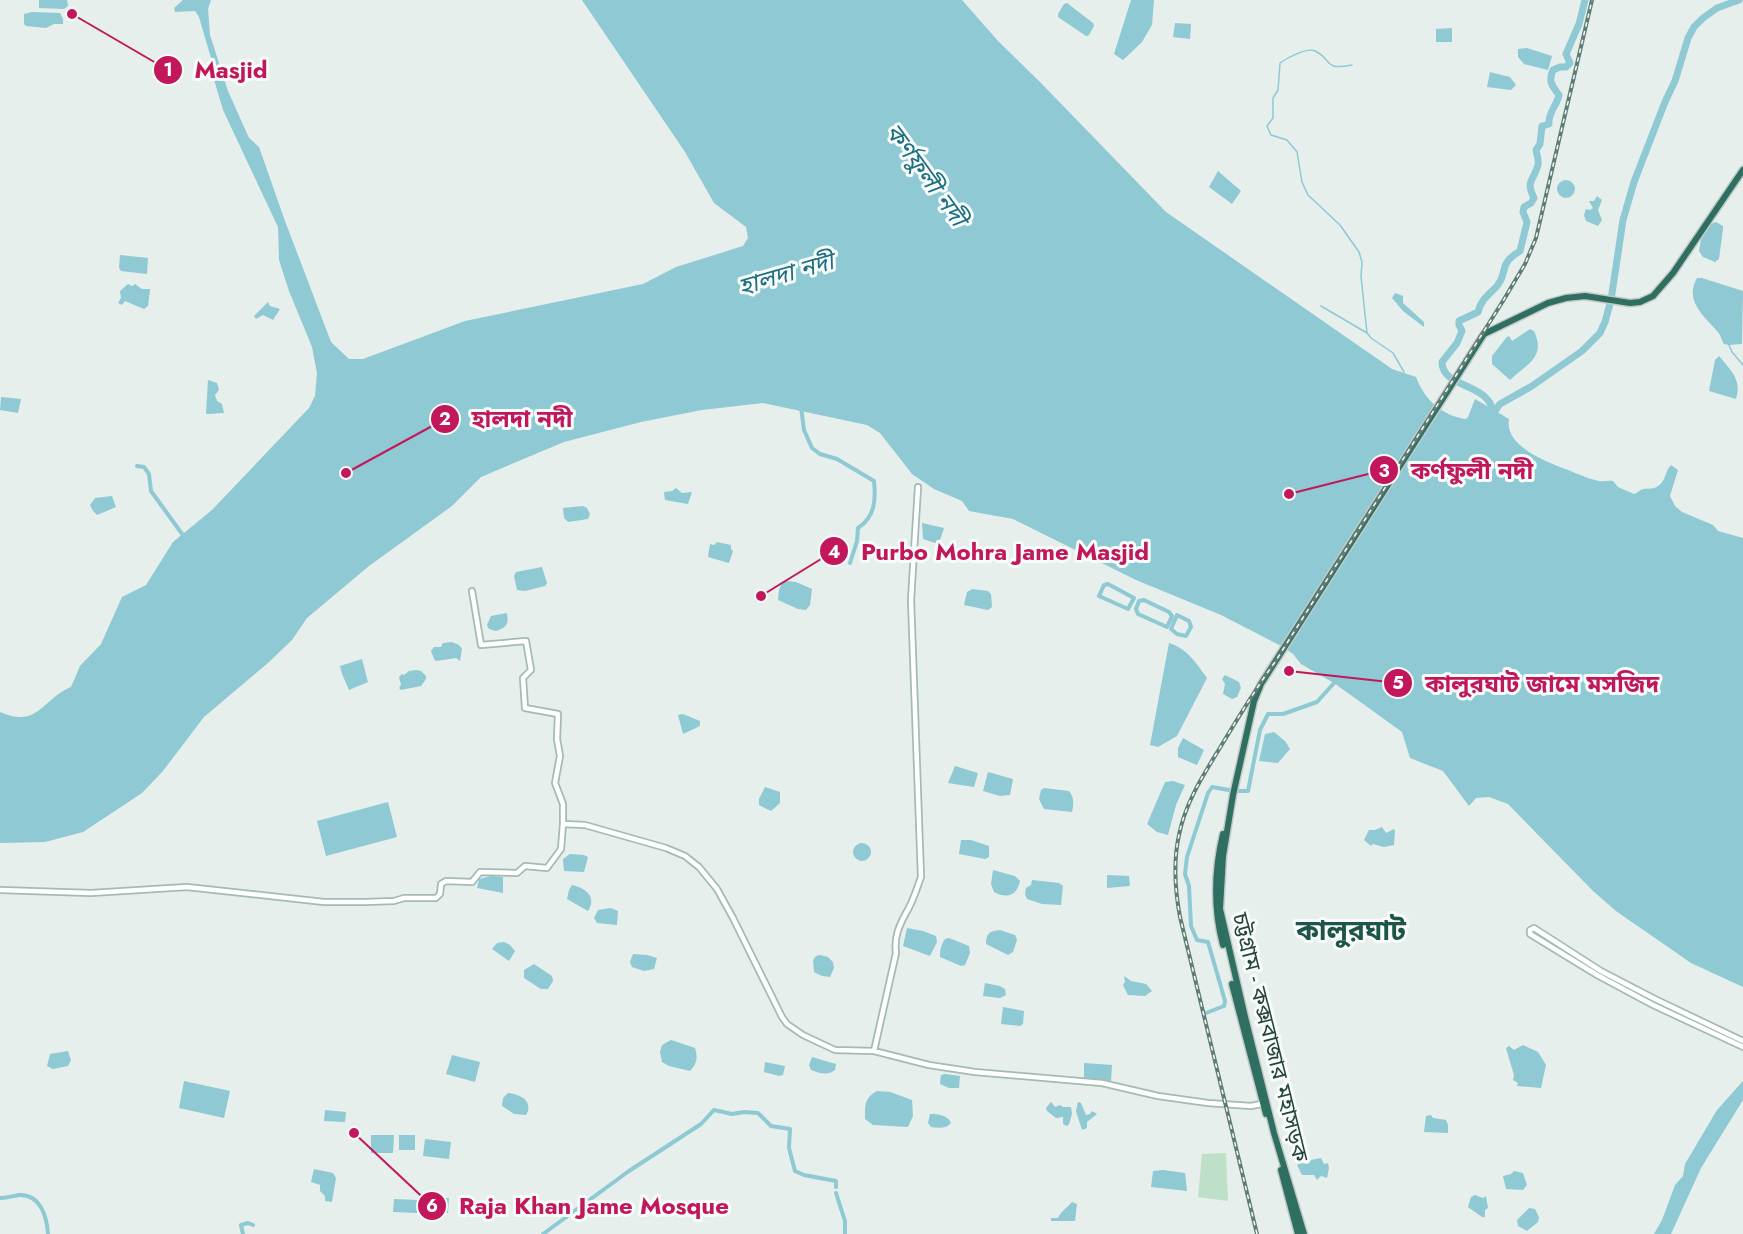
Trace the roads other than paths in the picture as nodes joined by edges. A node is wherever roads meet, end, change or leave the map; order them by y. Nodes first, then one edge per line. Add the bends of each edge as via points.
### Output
1 (1743, 170) edge
2 (918, 487) dead end
3 (472, 591) dead end
4 (563, 824) junction
5 (0, 890) edge
6 (1743, 1041) edge
7 (1743, 1047) edge
8 (874, 1051) junction
9 (1265, 1104) junction
10 (1298, 1234) edge
11 (1304, 1234) edge

1 - 9 highway, চট্টগ্রাম - কক্সবাজার মহাসড়ক via 1653,296 1634,303 1580,296 1553,301 1486,333 1261,684 1234,787 1223,856 1220,909
2 - 8 street via 911,600 921,877 895,938 896,954
3 - 4 street via 482,645 527,642 531,670 523,678 525,708 558,714 560,756 555,783 563,804
4 - 5 street via 561,849 547,868 525,866 517,873 480,872 472,882 446,881 436,898 324,902 187,887 91,893
4 - 8 street via 585,825 685,856 717,889 787,1024 835,1050
6 - 7 street via 1654,999 1534,928 1530,930 1530,934 1597,975
8 - 9 street via 964,1070 1102,1083 1208,1103
9 - 10 highway, চট্টগ্রাম - কক্সবাজার মহাসড়ক
9 - 11 highway, চট্টগ্রাম - কক্সবাজার মহাসড়ক

